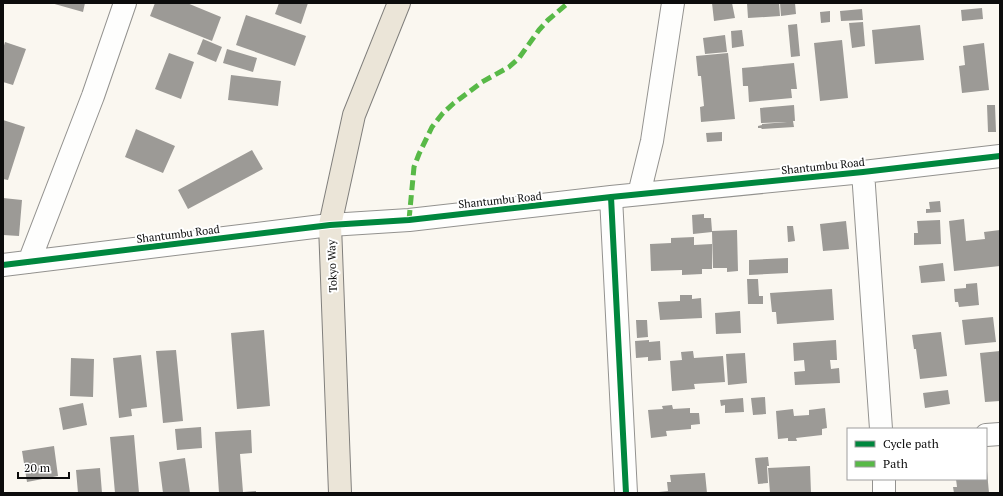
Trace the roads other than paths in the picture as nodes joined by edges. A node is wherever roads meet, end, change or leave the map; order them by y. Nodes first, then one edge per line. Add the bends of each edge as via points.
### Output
1 (125, 3) edge
2 (399, 3) edge
3 (673, 3) edge
4 (1000, 156) edge
5 (863, 172) junction
6 (639, 194) junction
7 (611, 197) junction
8 (330, 225) junction
9 (30, 262) junction
10 (3, 265) edge
11 (881, 428) edge
12 (1000, 434) edge
13 (987, 435) edge
14 (884, 480) edge
15 (340, 493) edge
16 (626, 493) edge
17 (884, 493) edge

1 - 9 street
2 - 8 main road, Tokyo Way via 354,115
3 - 6 street via 652,141
4 - 5 street, Shantumbu Road
5 - 6 street, Shantumbu Road
5 - 11 street
6 - 7 street, Shantumbu Road
7 - 8 street, Shantumbu Road via 409,220
7 - 16 street
8 - 9 street, Shantumbu Road
8 - 15 main road, Tokyo Way
9 - 10 street, Shantumbu Road
12 - 13 street
14 - 17 street

